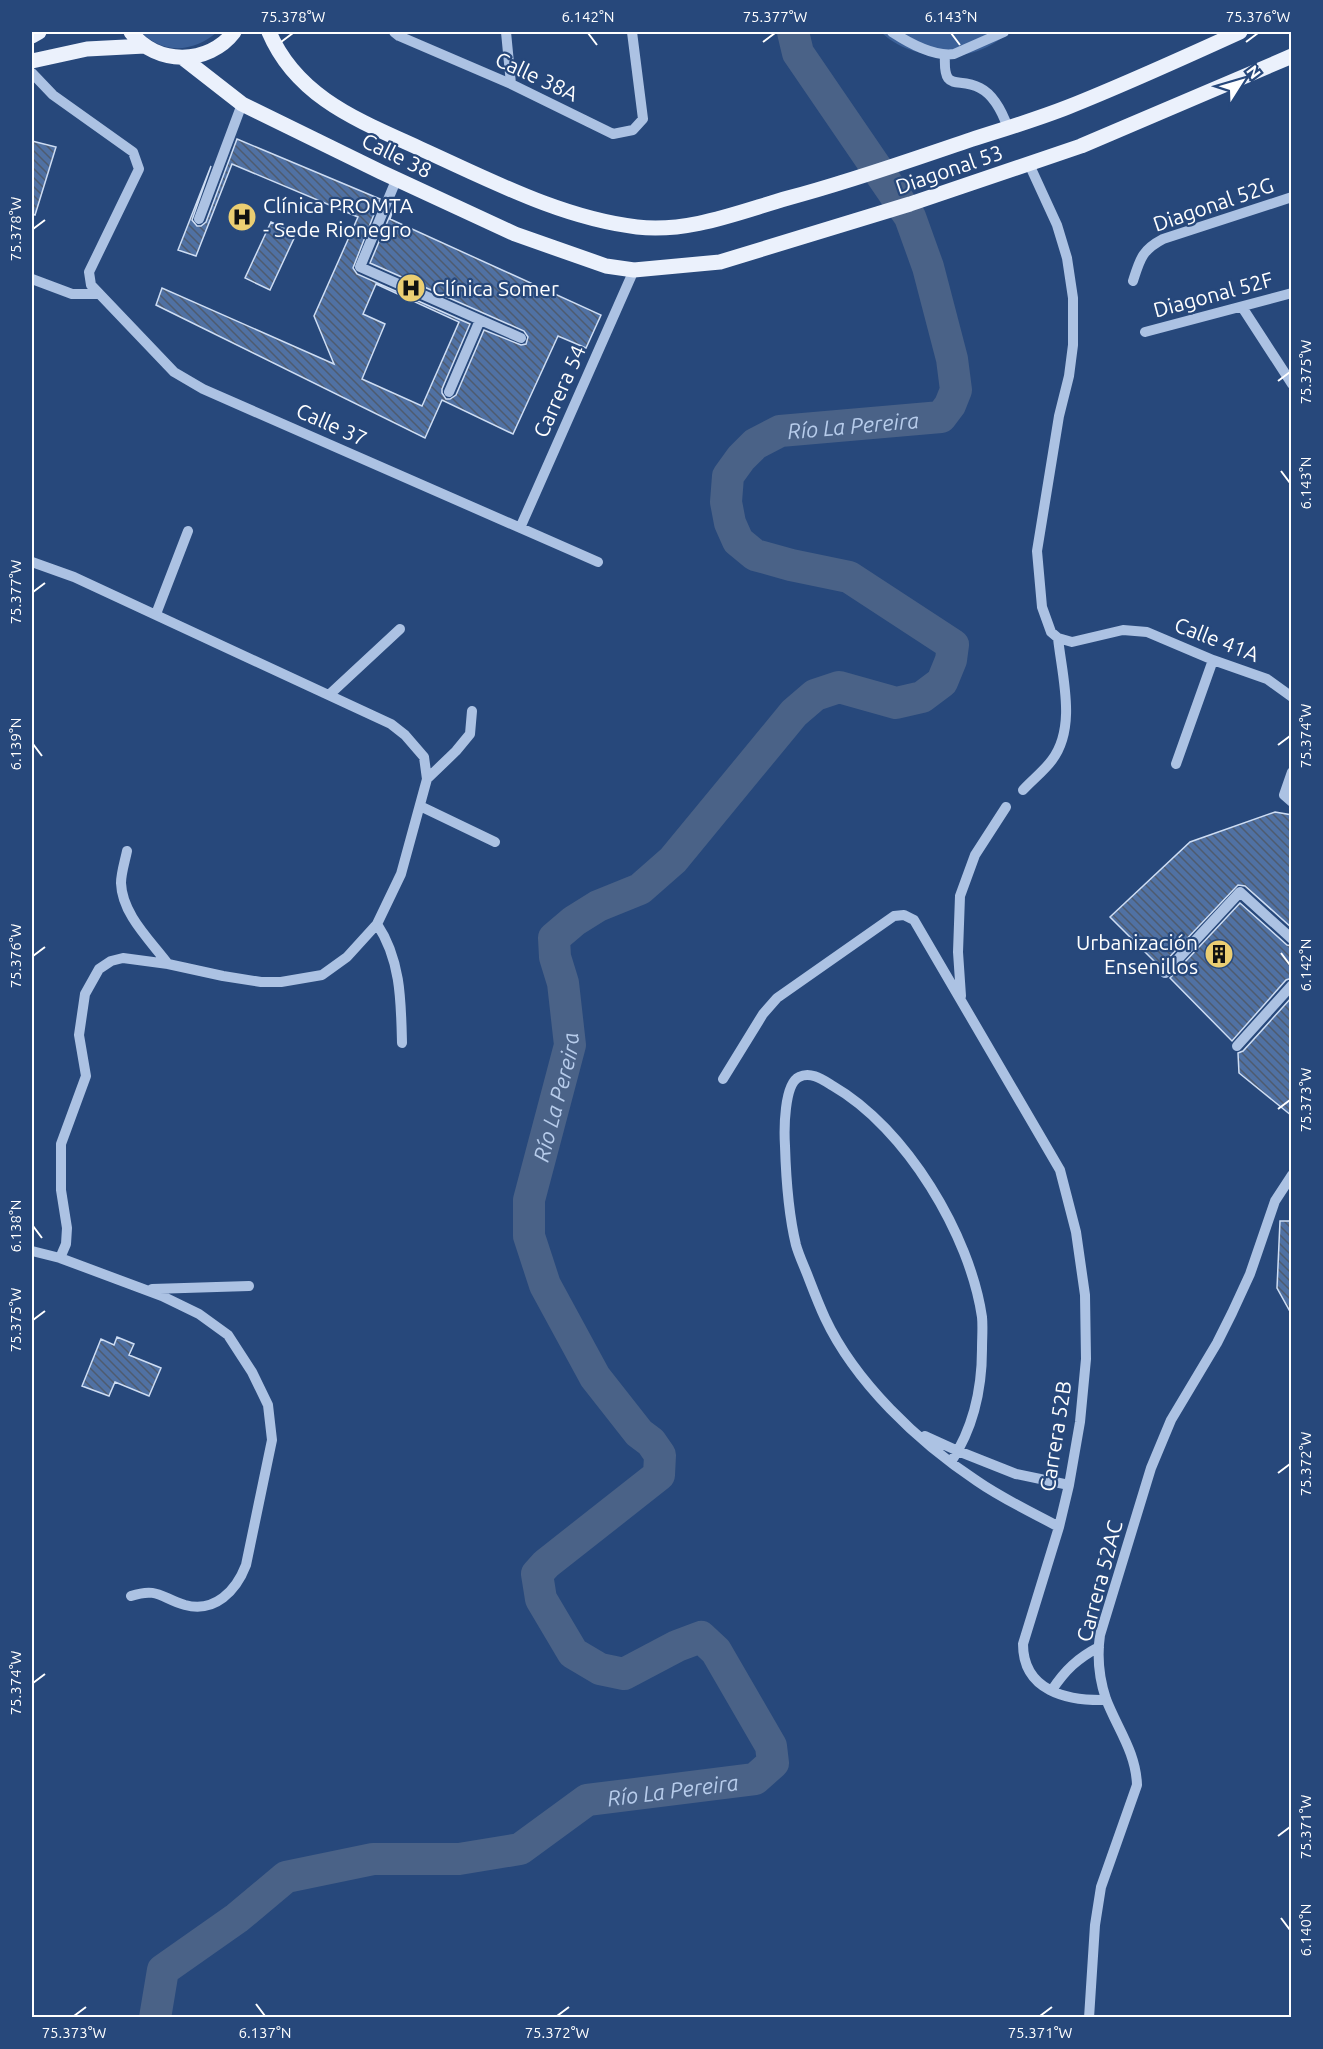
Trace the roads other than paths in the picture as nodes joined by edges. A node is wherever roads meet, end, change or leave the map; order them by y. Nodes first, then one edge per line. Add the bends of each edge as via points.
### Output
1 (39, 32) edge
2 (130, 32) edge
3 (234, 32) edge
4 (269, 32) edge
5 (394, 32) edge
6 (506, 32) edge
7 (632, 32) edge
8 (892, 32) edge
9 (1004, 32) edge
10 (1240, 32) edge
11 (32, 36) edge
12 (145, 46) junction
13 (945, 55) junction
14 (1292, 56) edge
15 (183, 58) junction
16 (32, 61) edge
17 (32, 73) edge
18 (511, 84) junction
19 (242, 104) junction
20 (1008, 128) junction
21 (1029, 164) junction
22 (397, 178) junction
23 (1292, 197) edge
24 (564, 210) joint
25 (199, 219) dead end
26 (606, 266) joint
27 (634, 270) junction
28 (32, 279) edge
29 (1133, 281) dead end
30 (1292, 293) edge
31 (98, 294) junction
32 (1242, 307) junction
33 (480, 320) junction
34 (1144, 332) dead end
35 (521, 338) dead end
36 (1292, 384) edge
37 (449, 392) dead end
38 (520, 528) junction
39 (188, 531) dead end
40 (32, 562) edge
41 (598, 562) dead end
42 (156, 614) junction
43 (400, 629) dead end
44 (1058, 638) junction
45 (1213, 660) junction
46 (330, 694) junction
47 (1292, 697) edge
48 (472, 711) dead end
49 (1176, 764) dead end
50 (1292, 772) edge
51 (427, 779) junction
52 (1023, 790) dead end
53 (1288, 799) edge
54 (420, 806) junction
55 (1006, 807) dead end
56 (495, 842) dead end
57 (127, 851) dead end
58 (377, 924) junction
59 (1292, 939) edge
60 (168, 964) junction
61 (1166, 973) dead end
62 (1292, 985) edge
63 (961, 1000) junction
64 (402, 1043) dead end
65 (1237, 1046) dead end
66 (723, 1079) dead end
67 (1292, 1175) edge
68 (32, 1251) edge
69 (60, 1258) junction
70 (249, 1286) dead end
71 (146, 1290) junction
72 (914, 1430) junction
73 (958, 1451) junction
74 (951, 1462) junction
75 (1069, 1485) junction
76 (1059, 1527) junction
77 (130, 1596) dead end
78 (1099, 1647) junction
79 (1052, 1690) junction
80 (1107, 1700) junction
81 (1089, 2018) edge

1 - 11 main road
2 - 12 main road
3 - 15 main road via 215,49
4 - 24 main road, Calle 38 via 289,67 333,105 366,124
5 - 18 street, Calle 38A
6 - 18 street
7 - 18 street, Calle 38A via 643,118 633,130 613,134
8 - 13 street
9 - 13 street
10 - 20 main road, Diagonal 53 via 1067,107
12 - 15 main road via 163,55
12 - 16 main road via 87,49
13 - 20 street via 946,78 981,88 999,109
14 - 21 main road, Diagonal 53 via 1081,146
15 - 19 main road, Calle 38
17 - 31 street, Calle 37 via 52,94 133,152 139,169 89,272 91,285
19 - 22 main road, Calle 38
19 - 25 street
20 - 24 main road, Diagonal 53 via 815,191 693,225 638,227
21 - 27 main road, Diagonal 53 via 720,262
21 - 44 street via 1068,258 1073,298 1069,376 1037,550 1042,608 1051,632
22 - 26 main road, Calle 38 via 514,234
22 - 33 street via 360,267
23 - 29 street, Diagonal 52G via 1163,239 1141,256
26 - 27 main road, Diagonal 53
27 - 38 street, Carrera 54
28 - 31 street via 72,294
30 - 32 street, Diagonal 52F
31 - 38 street, Calle 37 via 174,372 203,389
32 - 34 street, Diagonal 52F
32 - 36 street
33 - 35 street
33 - 37 street
38 - 41 street, Calle 37
39 - 42 street
40 - 42 street
42 - 46 street
43 - 46 street
44 - 45 street, Calle 41A via 1072,642 1123,630 1147,632
44 - 52 street via 1068,711 1062,740 1053,759
45 - 47 street, Calle 41A via 1267,679
45 - 49 street
46 - 51 street via 392,724 405,735 424,757
48 - 51 street via 470,734
50 - 53 street
51 - 54 street
54 - 56 street
54 - 58 street via 401,874
55 - 63 street via 975,855 960,896
57 - 60 street via 121,881 123,897 129,912
58 - 60 street via 347,957 322,975 261,982
58 - 64 street via 394,959 401,998
59 - 61 street via 1240,892
60 - 69 street via 123,958 111,961 99,969 85,994 79,1035 86,1076 61,1144 61,1190 67,1228
62 - 65 street
63 - 66 street, Carrera 52B via 914,920 894,916 777,998
63 - 75 street, Carrera 52B via 1060,1170 1076,1232 1085,1295 1086,1359
67 - 78 street, Carrera 52AC via 1275,1201 1232,1313 1171,1420 1151,1467
68 - 69 street
69 - 71 street
70 - 71 street
71 - 77 street via 199,1314 228,1335 268,1405 272,1440 246,1565 240,1581 228,1595 210,1605 186,1605 146,1591
72 - 73 street
72 - 73 street via 880,1399 850,1360 825,1318 796,1246 786,1190 784,1127 790,1087 796,1078 817,1077 854,1098 893,1136 921,1169 969,1263 982,1318 982,1378 974,1416
72 - 74 street
73 - 74 street
73 - 75 street via 1016,1473
74 - 76 street via 978,1482
75 - 76 street, Carrera 52B
76 - 79 street, Carrera 52B via 1023,1644 1027,1670 1038,1684
78 - 79 street via 1080,1657
78 - 80 street, Carrera 52AC via 1100,1674
79 - 80 street, Carrera 52B via 1070,1697
80 - 81 street, Carrera 52AC via 1131,1751 1137,1785 1101,1887

